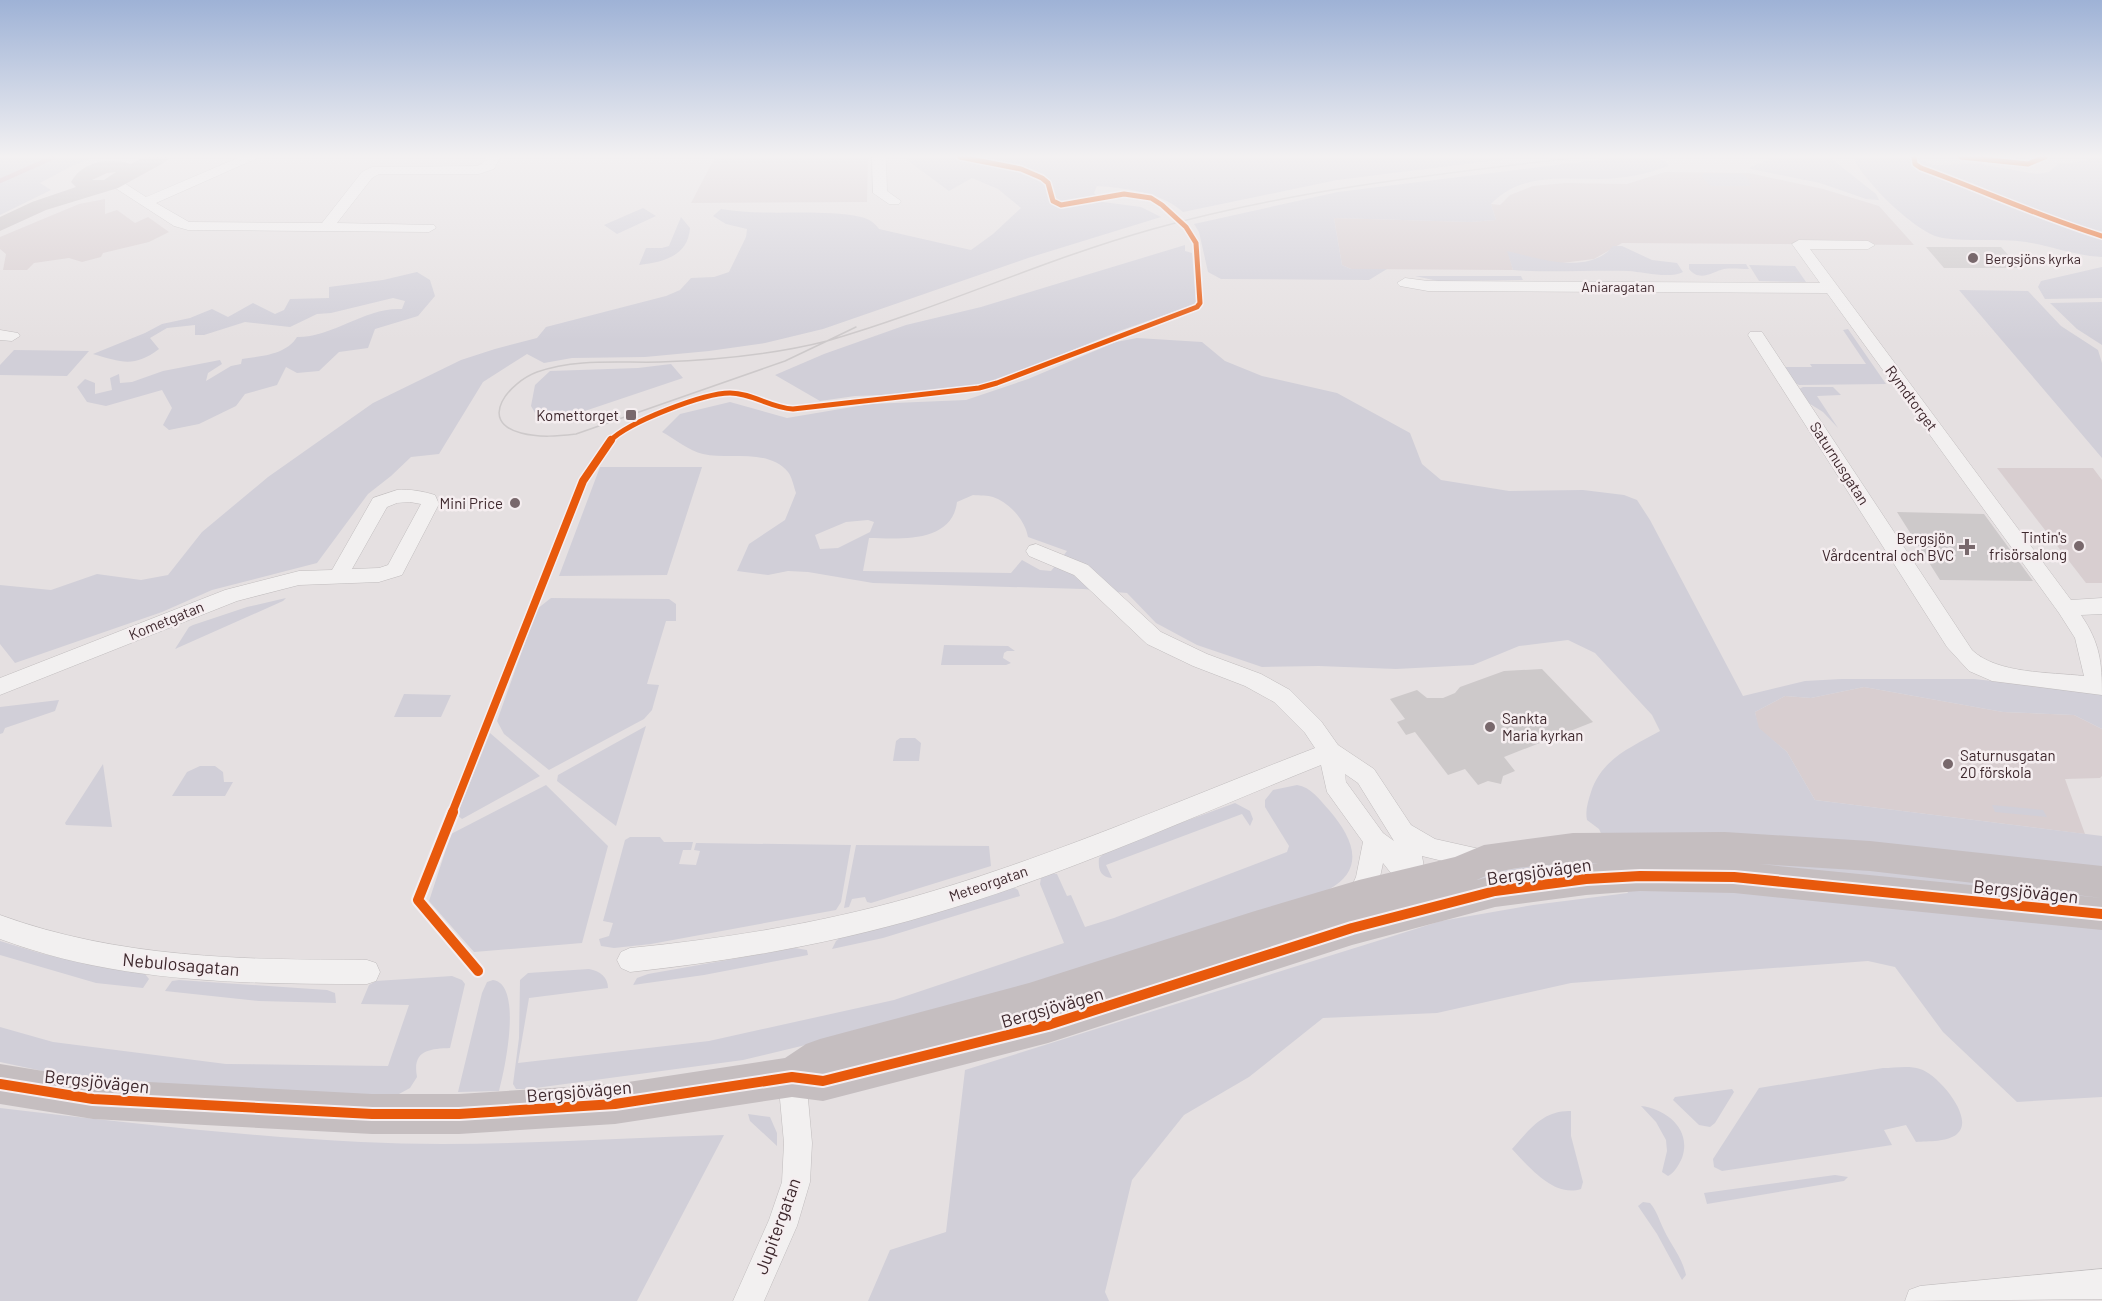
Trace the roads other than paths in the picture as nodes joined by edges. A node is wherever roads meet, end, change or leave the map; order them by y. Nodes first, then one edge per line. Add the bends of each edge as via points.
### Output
1 (15, 218) edge
2 (171, 218) edge
3 (333, 218) edge
4 (0, 225) edge
5 (326, 227) junction
6 (429, 228) dead end
7 (1868, 245) dead end
8 (1405, 284) dead end
9 (1831, 288) junction
10 (1756, 335) dead end
11 (1036, 551) dead end
12 (338, 576) junction
13 (2102, 606) edge
14 (2066, 608) junction
15 (2085, 637) joint
16 (0, 687) edge
17 (2100, 687) edge
18 (1330, 752) junction
19 (1402, 832) junction
20 (1375, 840) junction
21 (1484, 860) junction
22 (2102, 882) edge
23 (1421, 895) junction
24 (1359, 896) junction
25 (2102, 915) edge
26 (0, 927) edge
27 (630, 960) dead end
28 (366, 972) dead end
29 (792, 1077) junction
30 (0, 1084) edge
31 (2102, 1284) edge
32 (748, 1301) edge
33 (1920, 1301) edge

1 - 4 street
2 - 5 street via 188,226
3 - 5 street
5 - 6 street
7 - 9 street, Rymdtorget via 1799,244
8 - 9 street, Aniaragatan
9 - 14 street, Rymdtorget
10 - 17 street, Saturnusgatan via 1969,661 1986,672
11 - 18 street via 1081,570 1154,638 1282,696 1313,727
12 - 12 street via 380,575 395,570 428,509 428,500 398,496 380,503
12 - 16 street, Kometgatan via 299,578 232,595
13 - 14 street
14 - 15 street, Rymdtorget
15 - 17 street, Saturnusgatan
18 - 19 street via 1366,776
18 - 20 street via 1335,785
18 - 27 street, Meteorgatan via 1053,861 939,900 784,939 716,952
19 - 21 street via 1430,848
19 - 23 street
20 - 23 street
20 - 24 street via 1368,877
21 - 22 street, Bergsjövägen via 1573,849 1725,847 1870,856
21 - 23 street, Bergsjövägen
23 - 24 street, Bergsjövägen
23 - 25 street, Bergsjövägen via 1496,891 1586,879 1681,876 1798,882
23 - 29 street, Bergsjövägen via 1352,928 1037,1028 823,1081
24 - 29 street, Bergsjövägen via 1029,1002 820,1058
26 - 28 street, Nebulosagatan via 50,945 152,964 280,972
29 - 30 street, Bergsjövägen via 615,1104 459,1114 372,1114 93,1099
29 - 32 street, Jupitergatan via 799,1151 795,1184
31 - 33 street

